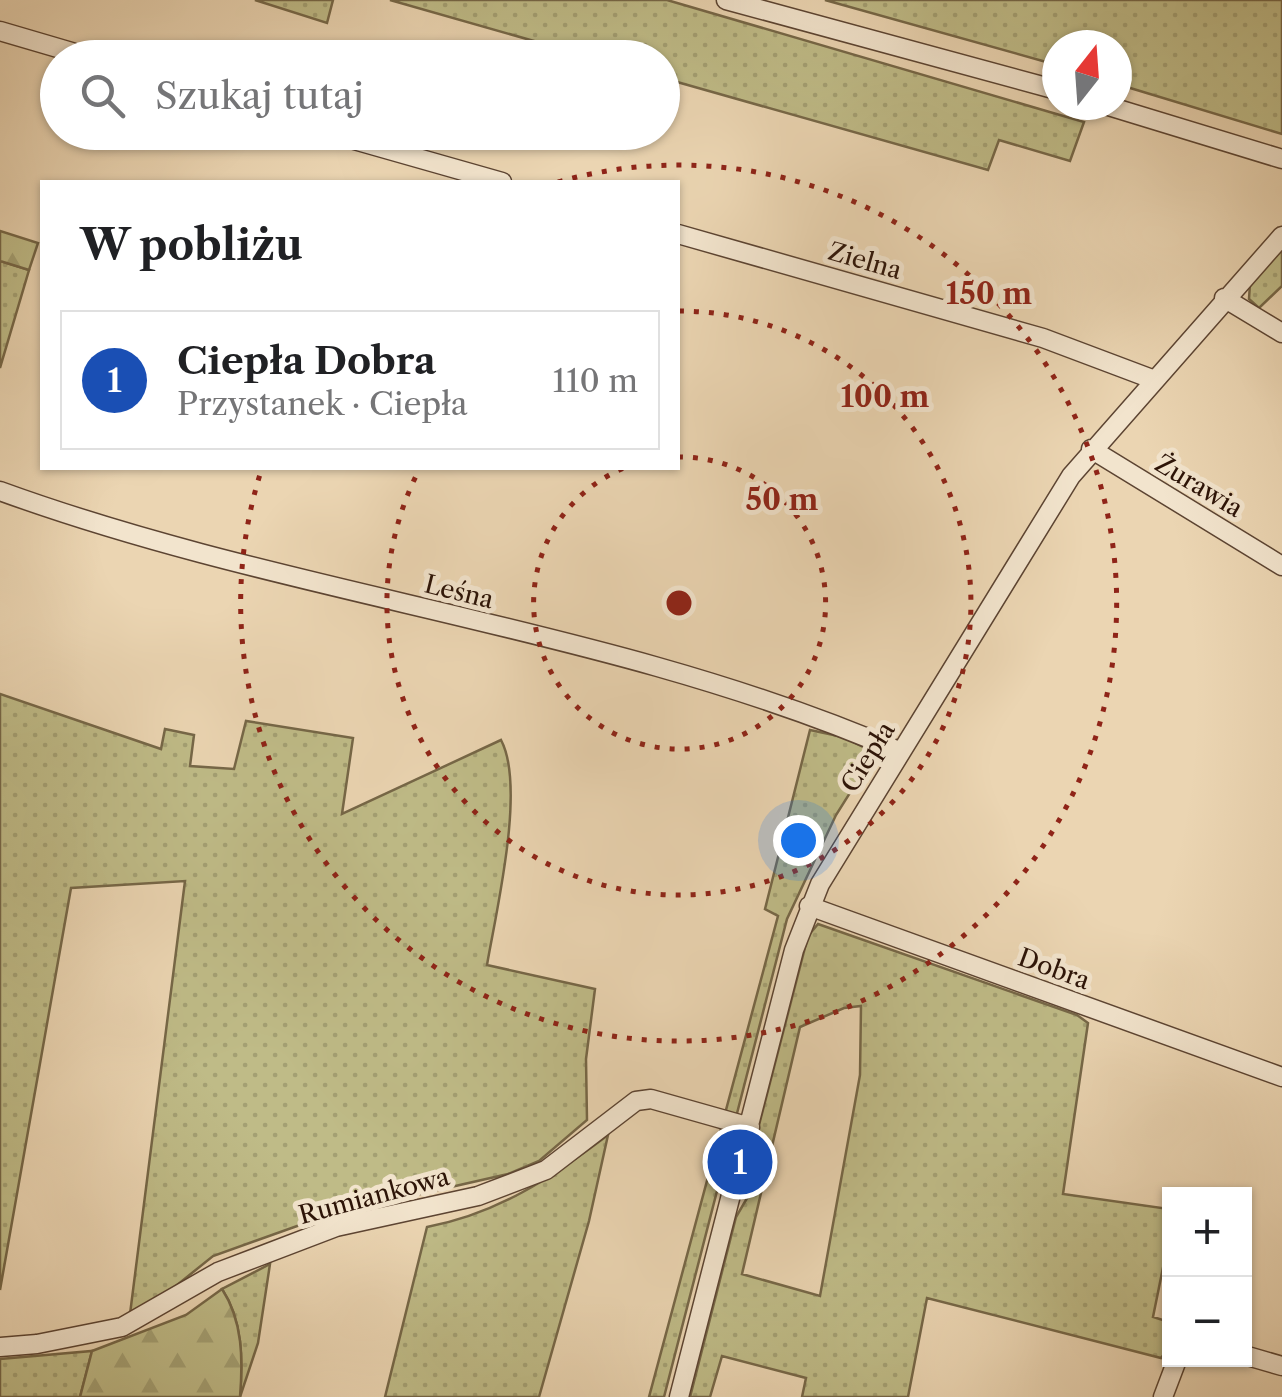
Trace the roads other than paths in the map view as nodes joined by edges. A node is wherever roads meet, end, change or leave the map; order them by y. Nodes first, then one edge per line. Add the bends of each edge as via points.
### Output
1 (726, 0) edge
2 (0, 31) edge
3 (40, 43) edge
4 (1042, 86) edge
5 (1132, 113) edge
6 (389, 150) edge
7 (1282, 159) edge
8 (495, 180) edge
9 (680, 235) edge
10 (1282, 236) edge
11 (1224, 298) junction
12 (1282, 333) edge
13 (1152, 379) junction
14 (1091, 449) junction
15 (0, 491) edge
16 (1282, 566) edge
17 (902, 752) junction
18 (809, 906) junction
19 (1282, 1078) edge
20 (750, 1127) junction
21 (0, 1347) edge
22 (1252, 1357) edge
23 (1282, 1366) edge
24 (1174, 1367) edge
25 (679, 1397) edge
26 (1162, 1397) edge

1 - 4 street
2 - 3 street
5 - 7 street
6 - 8 street
9 - 13 street, Zielna via 1043,338
10 - 11 street, Ciepła
11 - 12 street
11 - 13 street, Ciepła
13 - 14 street, Ciepła
14 - 16 street, Żurawia
14 - 17 street, Ciepła
15 - 17 street, Leśna via 204,552 674,673
17 - 18 street, Ciepła
18 - 19 street, Dobra
18 - 20 street, Ciepła
20 - 21 street, Rumiankowa via 651,1099 636,1102 546,1170 478,1196 336,1226 218,1272 122,1326
20 - 25 street, Ciepła
22 - 23 street
24 - 26 street

